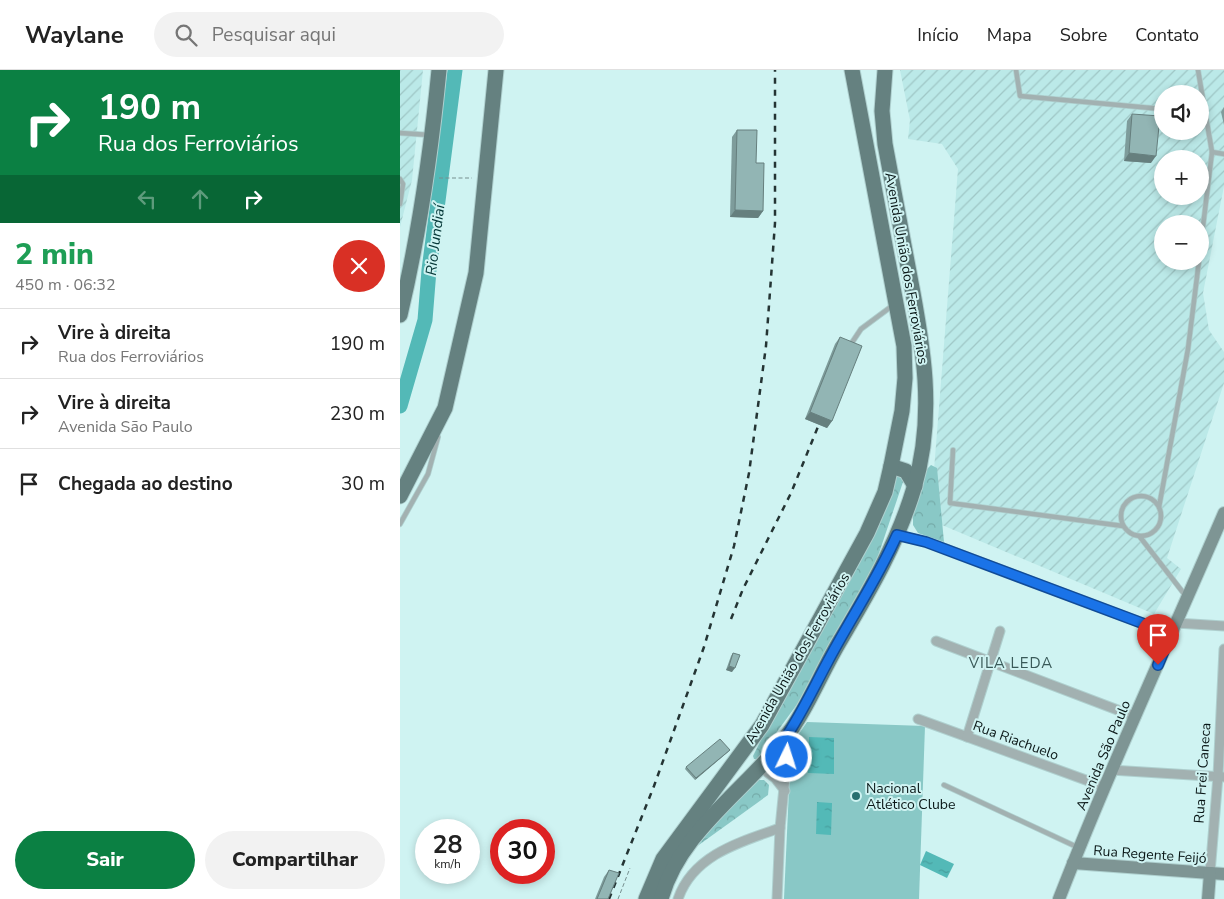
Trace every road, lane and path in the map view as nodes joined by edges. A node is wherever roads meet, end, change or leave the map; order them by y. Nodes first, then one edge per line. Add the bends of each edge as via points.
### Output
1 (439, 70) edge
2 (496, 70) edge
3 (852, 70) edge
4 (885, 70) edge
5 (1016, 70) edge
6 (1198, 70) edge
7 (1200, 85) edge
8 (1154, 108) edge
9 (400, 133) edge
10 (432, 135) junction
11 (1209, 139) edge
12 (1212, 152) junction
13 (1224, 154) edge
14 (434, 178) dead end
15 (485, 178) junction
16 (400, 179) edge
17 (400, 204) edge
18 (1204, 215) edge
19 (1198, 270) edge
20 (897, 302) junction
21 (400, 315) edge
22 (851, 344) edge
23 (445, 408) junction
24 (953, 450) dead end
25 (891, 466) junction
26 (915, 486) junction
27 (400, 496) edge
28 (1159, 507) junction
29 (1224, 513) edge
30 (400, 524) edge
31 (1123, 526) junction
32 (897, 535) junction
33 (1140, 537) junction
34 (1187, 598) junction
35 (1224, 626) edge
36 (1173, 628) junction
37 (1000, 631) dead end
38 (936, 642) dead end
39 (1224, 648) edge
40 (991, 661) junction
41 (1136, 717) junction
42 (918, 718) dead end
43 (967, 737) junction
44 (752, 740) junction
45 (784, 740) junction
46 (760, 767) junction
47 (1111, 770) junction
48 (1221, 776) edge
49 (944, 785) dead end
50 (1105, 787) junction
51 (785, 791) junction
52 (780, 828) junction
53 (1079, 847) junction
54 (1073, 863) junction
55 (630, 868) dead end
56 (1210, 873) junction
57 (1224, 874) edge
58 (618, 899) edge
59 (646, 899) edge
60 (661, 899) edge
61 (678, 899) edge
62 (777, 899) edge
63 (1060, 899) edge
64 (1208, 899) edge

1 - 10 main road
2 - 15 main road
3 - 20 main road, Avenida União dos Ferroviários
4 - 26 main road, Avenida União dos Ferroviários via 882,110 885,144 926,375 927,410
5 - 8 lane via 1020,96
6 - 7 lane
9 - 10 lane
10 - 21 main road via 414,258
11 - 12 lane
12 - 13 lane
12 - 18 lane
14 - 15 path
15 - 23 main road via 476,273
16 - 17 lane via 403,184
19 - 28 lane via 1188,349
20 - 22 lane via 861,329
20 - 25 main road, Avenida União dos Ferroviários via 905,378
23 - 27 main road
23 - 30 lane via 428,474
24 - 31 lane via 950,503
25 - 26 main road via 906,471
25 - 44 main road, Avenida União dos Ferroviários via 885,492 867,533
26 - 32 main road, Avenida União dos Ferroviários
28 - 31 lane via 1152,499 1132,498 1124,505 1121,515
28 - 33 lane via 1161,518 1158,528
29 - 34 main road, Avenida São Paulo
31 - 33 lane
32 - 36 street via 926,542
32 - 45 main road, Avenida União dos Ferroviários via 884,564 827,662 804,711
33 - 34 lane
34 - 36 main road, Avenida São Paulo
35 - 36 street
36 - 41 main road, Avenida São Paulo
37 - 40 street
38 - 40 street
39 - 48 street, Rua Frei Caneca
40 - 41 street
40 - 43 street
41 - 47 main road, Avenida São Paulo
42 - 43 street, Rua Riachuelo
43 - 50 street, Rua Riachuelo
44 - 46 main road via 746,757 751,764
44 - 59 main road, Avenida União dos Ferroviários via 663,859
45 - 46 main road, Avenida União dos Ferroviários
45 - 51 street via 787,757
46 - 51 street
46 - 60 main road, Avenida União dos Ferroviários via 700,831 669,878
47 - 48 street
47 - 50 main road, Avenida São Paulo
48 - 56 street, Rua Frei Caneca
49 - 53 lane
50 - 53 main road, Avenida São Paulo
51 - 52 street
52 - 61 street via 721,850 685,881
52 - 62 street
53 - 54 main road, Avenida São Paulo
54 - 56 main road, Rua Regente Feijó
54 - 63 main road, Avenida São Paulo
55 - 58 path
56 - 57 main road, Rua Regente Feijó
56 - 64 main road, Rua Frei Caneca

